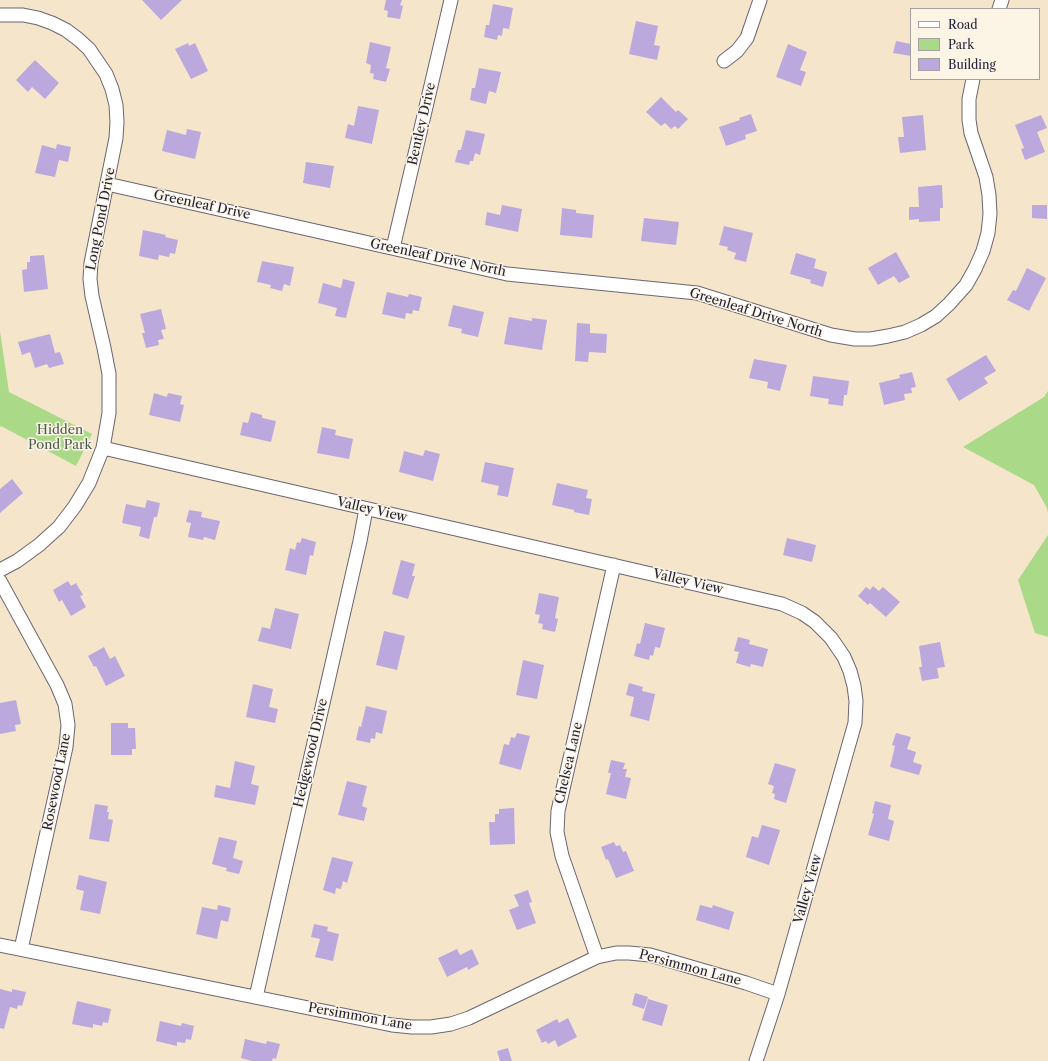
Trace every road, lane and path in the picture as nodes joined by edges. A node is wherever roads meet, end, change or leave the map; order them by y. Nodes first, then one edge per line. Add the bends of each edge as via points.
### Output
1 (450, 0) edge
2 (760, 0) edge
3 (0, 15) edge
4 (724, 62) dead end
5 (973, 80) edge
6 (107, 184) junction
7 (296, 226) joint
8 (393, 248) junction
9 (103, 448) junction
10 (366, 509) junction
11 (614, 565) junction
12 (0, 570) edge
13 (0, 581) edge
14 (0, 945) edge
15 (21, 949) junction
16 (597, 957) junction
17 (778, 994) junction
18 (256, 997) junction
19 (756, 1061) edge

1 - 8 street, Bentley Drive
2 - 4 street via 747,38
3 - 6 street, Long Pond Drive via 38,18 66,30 89,50 106,74 116,105 117,122
5 - 8 street, Greenleaf Drive North via 969,120 986,177 990,214 988,233 983,251 966,284 949,304 931,319 905,332 871,339 855,339 831,335 697,293 507,274
6 - 7 street, Greenleaf Drive
6 - 9 street, Long Pond Drive via 90,279 109,374 109,413
7 - 8 street, Greenleaf Drive North
9 - 10 street, Valley View
9 - 12 street, Long Pond Drive via 89,483 59,527 39,545
10 - 11 street, Valley View
10 - 18 street, Hedgewood Drive
11 - 16 street, Chelsea Lane via 558,811 557,832 562,856
11 - 17 street, Valley View via 782,604 802,613 820,627 844,657 850,671 856,701 855,723
13 - 15 street, Rosewood Lane via 57,685 65,704 68,724 66,747
14 - 15 street, Persimmon Lane
15 - 18 street, Persimmon Lane
16 - 17 street, Persimmon Lane via 616,953 650,955
16 - 18 street, Persimmon Lane via 469,1018 431,1027 392,1025
17 - 19 street, Valley View

